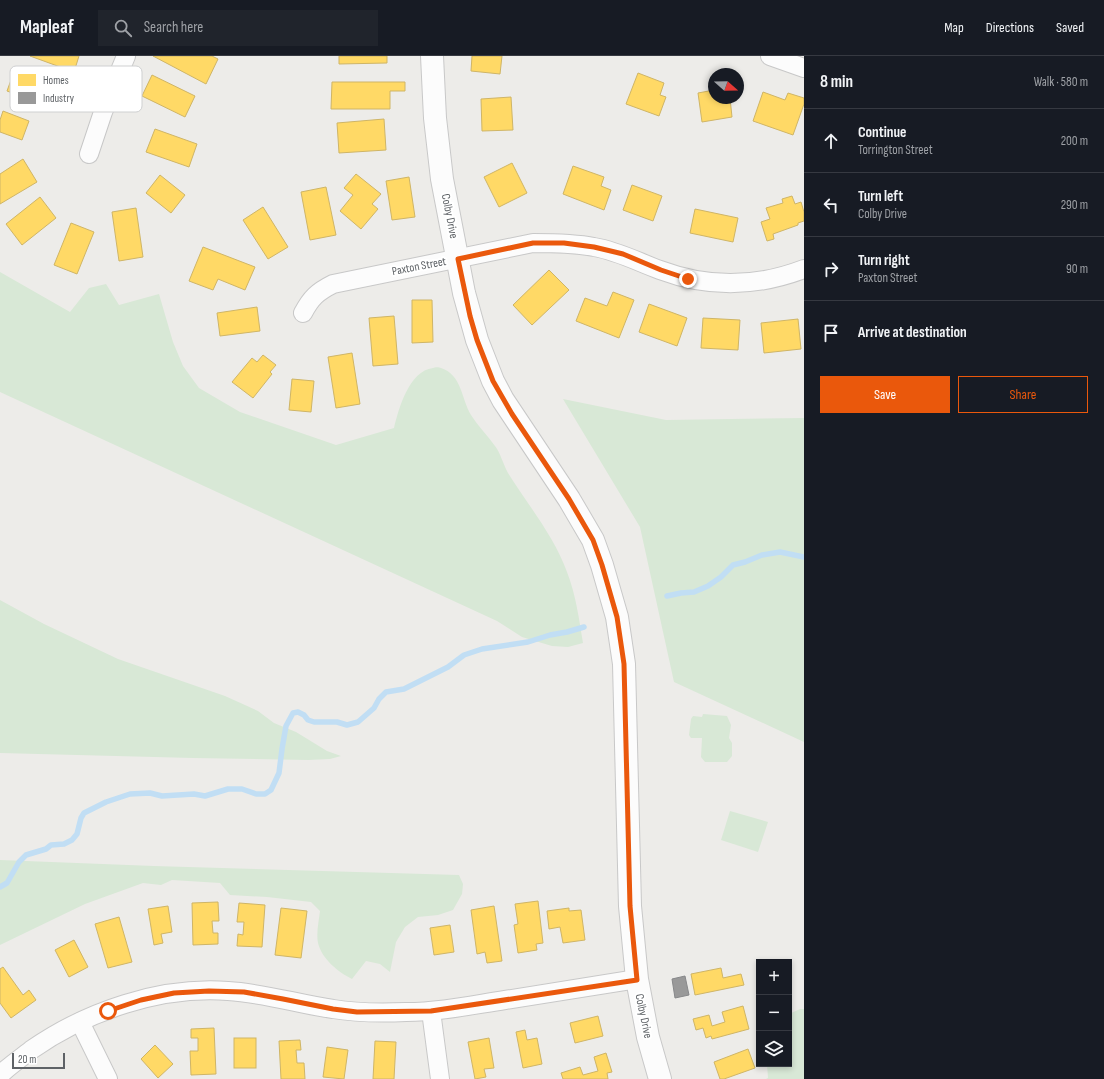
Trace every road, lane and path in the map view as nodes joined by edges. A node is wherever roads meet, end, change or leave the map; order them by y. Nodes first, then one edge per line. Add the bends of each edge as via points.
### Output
1 (126, 56) edge
2 (432, 56) edge
3 (770, 56) edge
4 (122, 66) edge
5 (804, 68) edge
6 (103, 112) edge
7 (89, 154) dead end
8 (458, 259) junction
9 (804, 269) edge
10 (303, 313) dead end
11 (637, 980) junction
12 (431, 1011) junction
13 (80, 1022) junction
14 (0, 1075) edge
15 (108, 1079) edge
16 (440, 1079) edge
17 (660, 1079) edge

1 - 4 street
2 - 8 street, Colby Drive via 435,118 442,179
3 - 5 street
6 - 7 street
8 - 9 street, Paxton Street via 533,243 564,243 623,254 688,279 722,284 750,283
8 - 10 street, Paxton Street via 332,284 320,290 310,300
8 - 11 street, Colby Drive via 470,316 493,381 593,540 617,617 624,664 630,906
11 - 12 street
11 - 17 street, Colby Drive via 648,1038
12 - 13 street via 357,1012 244,992 209,991 174,993 141,1000
12 - 16 street
13 - 14 street via 46,1040
13 - 15 street

